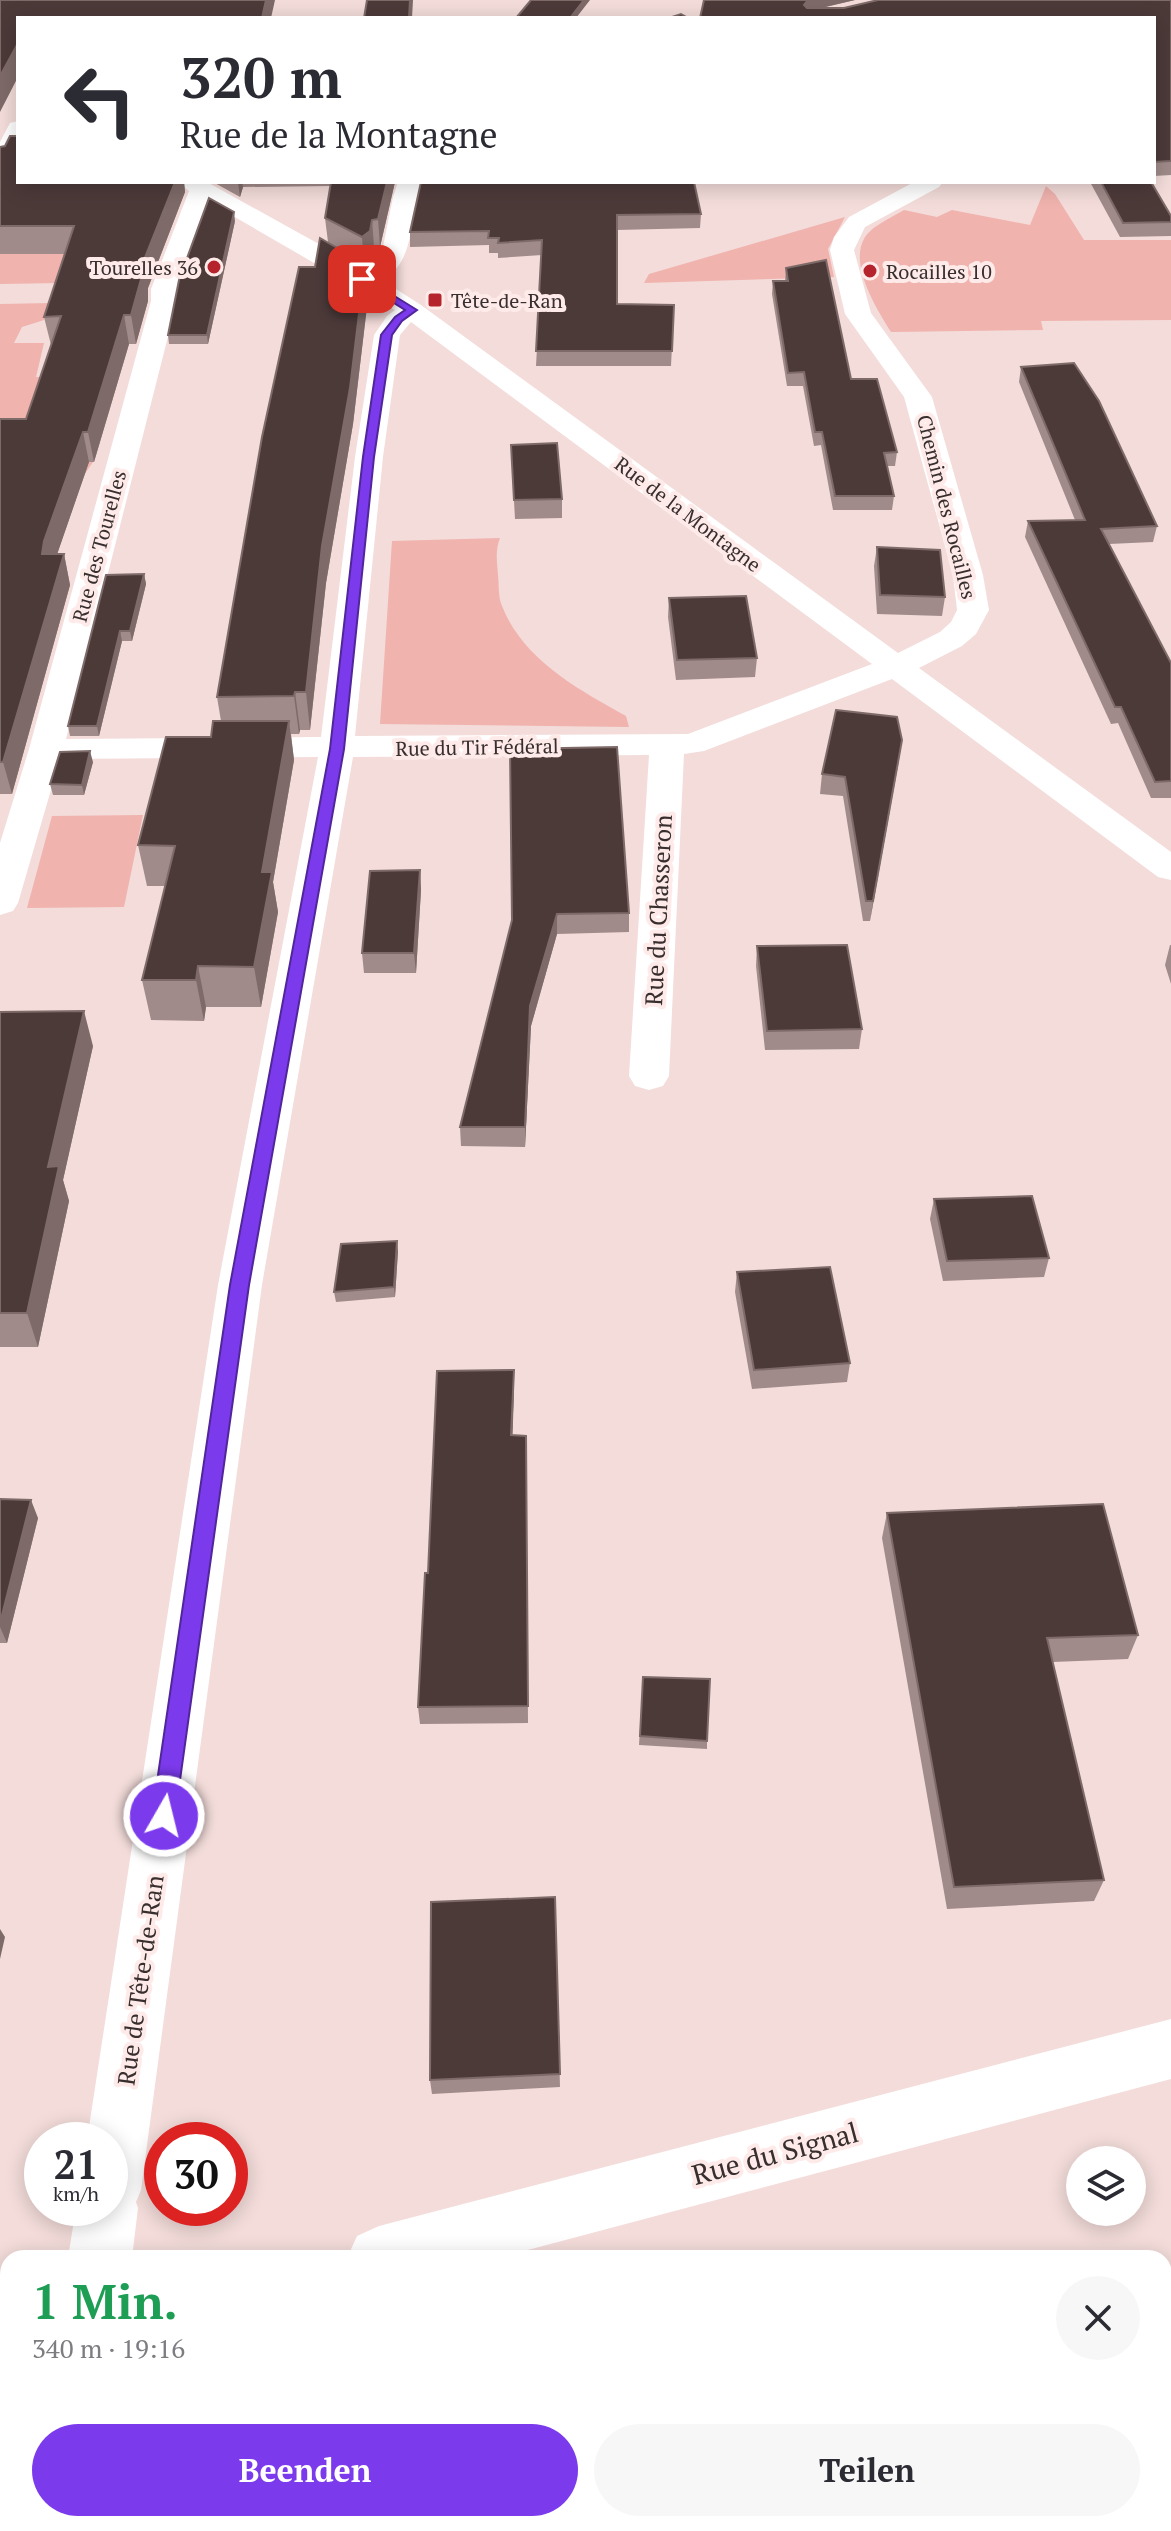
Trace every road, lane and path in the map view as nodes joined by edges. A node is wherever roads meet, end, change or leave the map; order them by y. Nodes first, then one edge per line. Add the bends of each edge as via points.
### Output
1 (16, 132) edge
2 (0, 166) edge
3 (409, 184) edge
4 (927, 184) edge
5 (196, 186) edge
6 (362, 279) junction
7 (412, 310) junction
8 (895, 667) junction
9 (667, 744) junction
10 (46, 749) junction
11 (337, 749) junction
12 (1171, 869) edge
13 (0, 903) edge
14 (649, 1076) dead end
15 (1171, 2049) edge
16 (120, 2122) edge
17 (104, 2226) edge
18 (101, 2250) edge
19 (409, 2250) edge

1 - 2 street
3 - 6 street via 393,262
4 - 8 street, Chemin des Rocailles via 857,222 842,250 858,314 918,397 973,610 951,639
5 - 6 street, Rue de la Montagne
5 - 10 street, Rue des Tourelles via 164,289
6 - 7 street, Rue de la Montagne
7 - 8 street, Rue de la Montagne
7 - 11 street, Rue de Tête-de-Ran via 387,335
8 - 9 street, Rue du Tir Fédéral via 692,744
8 - 12 street, Rue de la Montagne
9 - 11 street, Rue du Tir Fédéral
9 - 14 street, Rue du Chasseron
10 - 11 street, Rue du Tir Fédéral
10 - 13 street, Rue des Tourelles
11 - 16 street, Rue de Tête-de-Ran via 240,1285
15 - 19 street, Rue du Signal
17 - 18 street

